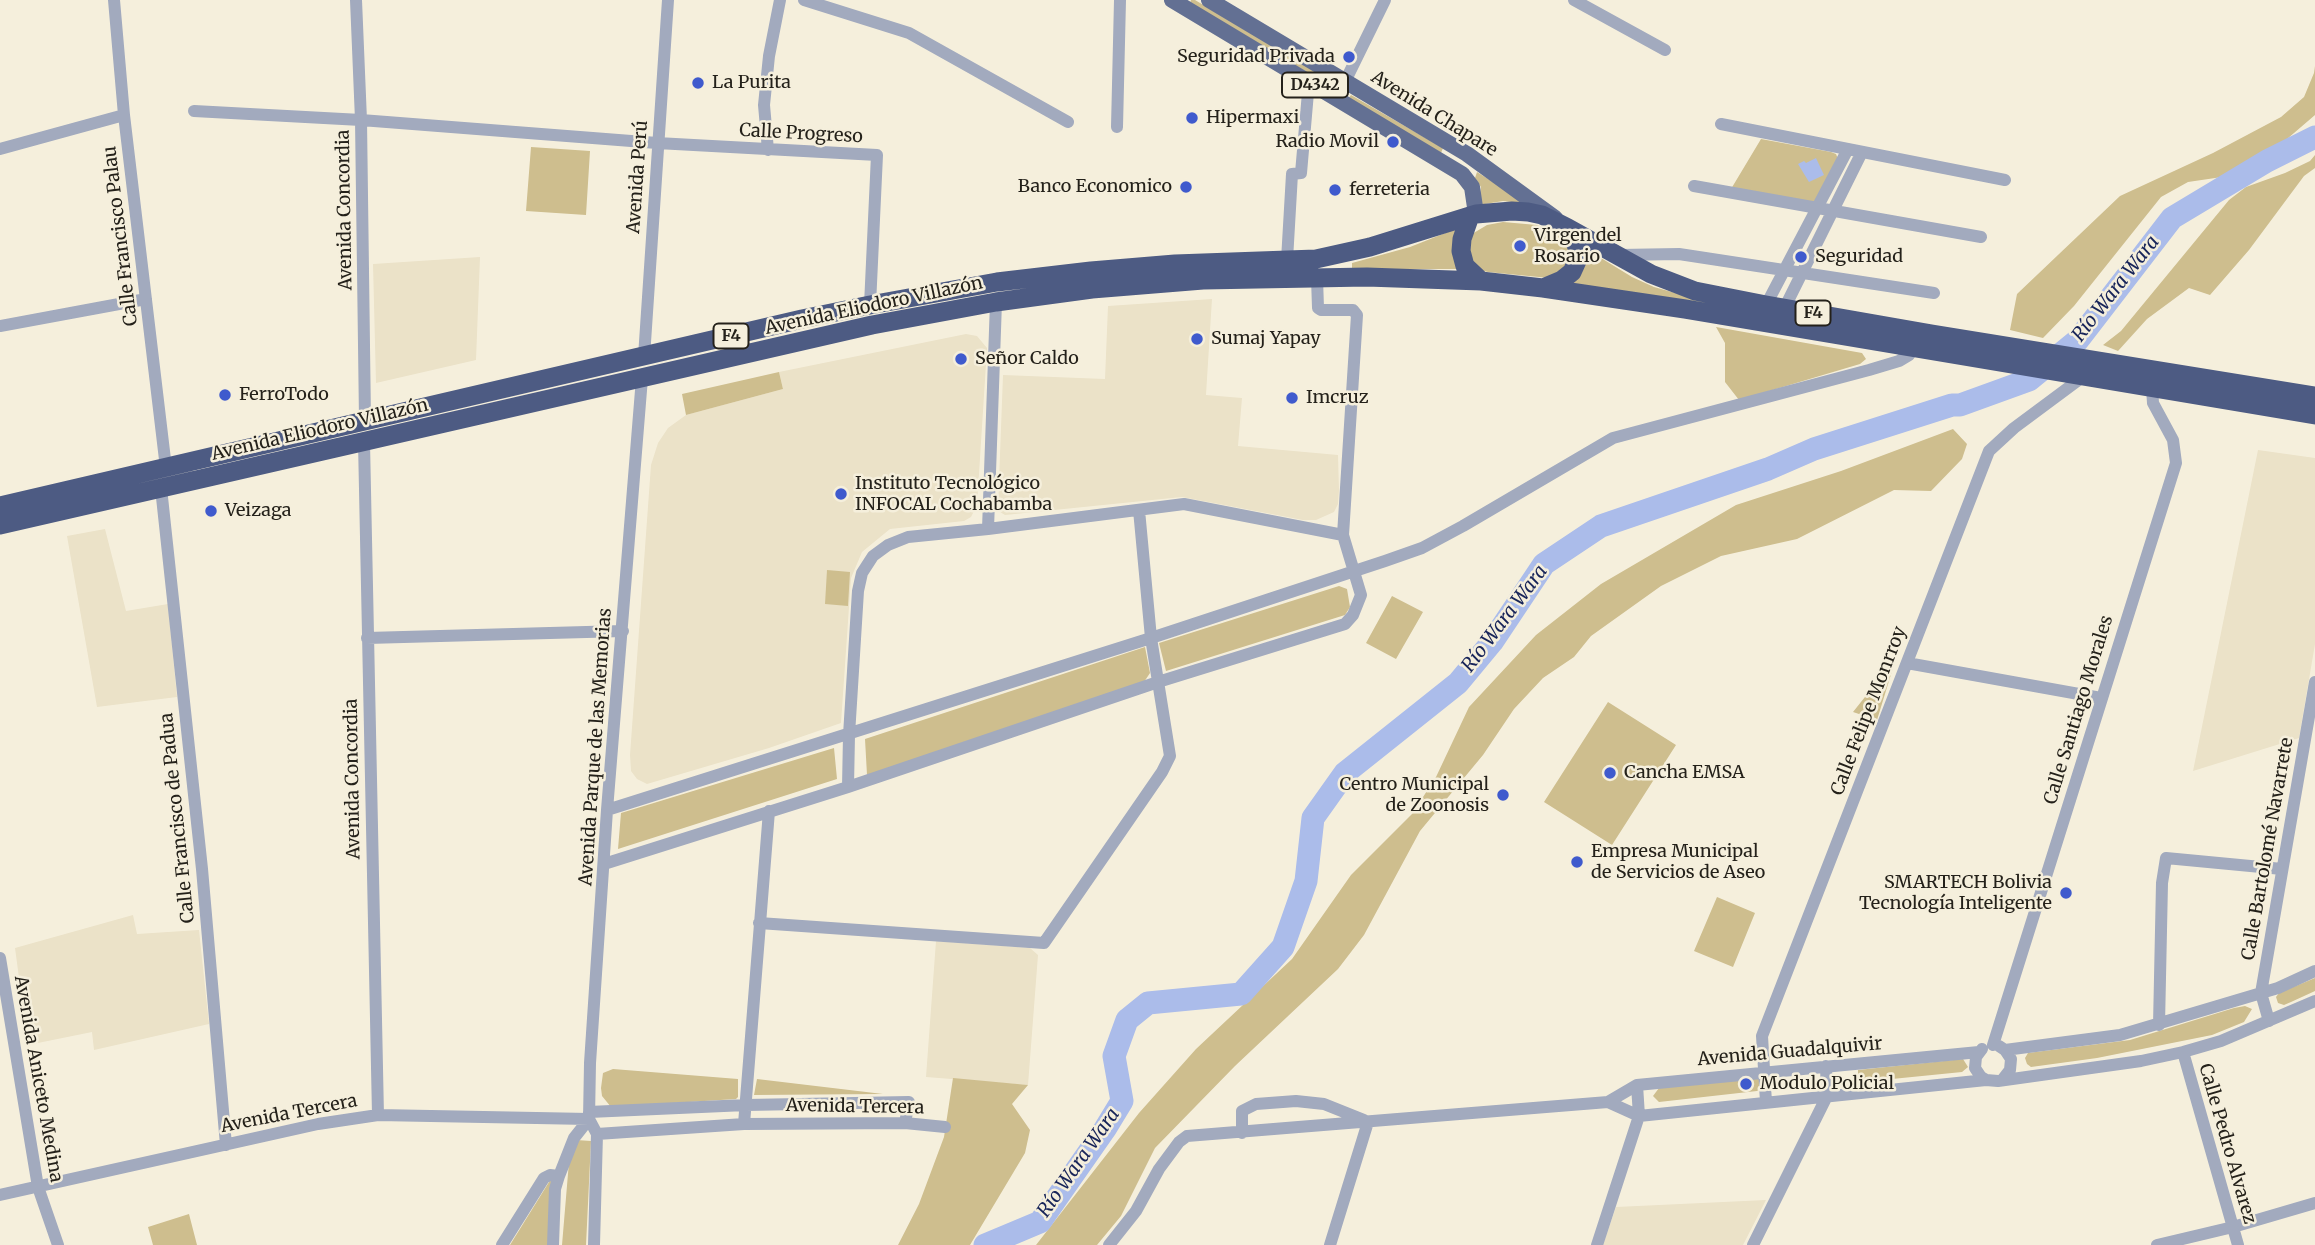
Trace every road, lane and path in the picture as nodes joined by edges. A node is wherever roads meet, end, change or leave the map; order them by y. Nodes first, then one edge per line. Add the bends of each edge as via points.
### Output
1 (114, 0) edge
2 (356, 0) edge
3 (668, 0) edge
4 (780, 0) edge
5 (804, 0) edge
6 (1120, 0) edge
7 (1209, 0) edge
8 (1385, 0) edge
9 (1574, 0) edge
10 (1178, 2) edge
11 (1665, 50) dead end
12 (1309, 81) junction
13 (1346, 82) junction
14 (1337, 98) junction
15 (194, 111) dead end
16 (124, 115) junction
17 (361, 120) junction
18 (1068, 122) dead end
19 (1721, 124) dead end
20 (1117, 127) dead end
21 (657, 144) junction
22 (0, 149) edge
23 (1848, 149) junction
24 (768, 150) junction
25 (1862, 152) junction
26 (1467, 154) junction
27 (1458, 171) junction
28 (2005, 180) dead end
29 (1694, 186) dead end
30 (1817, 208) junction
31 (1833, 211) junction
32 (1473, 215) junction
33 (1565, 226) junction
34 (1981, 237) dead end
35 (1618, 255) junction
36 (1287, 260) junction
37 (1784, 270) junction
38 (1803, 274) junction
39 (1317, 278) junction
40 (1480, 281) junction
41 (1543, 288) junction
42 (1934, 293) dead end
43 (146, 299) junction
44 (996, 302) junction
45 (870, 305) junction
46 (1775, 307) junction
47 (0, 326) edge
48 (1913, 348) junction
49 (644, 356) junction
50 (2017, 356) junction
51 (2084, 370) junction
52 (642, 378) junction
53 (2152, 388) junction
54 (2315, 396) edge
55 (2315, 415) edge
56 (365, 420) junction
57 (364, 442) junction
58 (166, 468) junction
59 (161, 488) junction
60 (0, 506) edge
61 (1139, 510) junction
62 (0, 525) edge
63 (988, 530) junction
64 (1343, 535) junction
65 (1355, 571) junction
66 (623, 631) junction
67 (367, 638) junction
68 (1151, 638) junction
69 (1907, 663) junction
70 (1158, 682) junction
71 (2315, 682) edge
72 (2101, 698) junction
73 (849, 735) junction
74 (848, 786) junction
75 (607, 810) junction
76 (769, 811) junction
77 (604, 864) junction
78 (2282, 869) junction
79 (759, 923) junction
80 (0, 958) edge
81 (2315, 971) edge
82 (2261, 993) junction
83 (2315, 1001) edge
84 (2269, 1021) junction
85 (2159, 1025) junction
86 (1999, 1047) junction
87 (1979, 1052) junction
88 (2183, 1052) junction
89 (1826, 1066) junction
90 (1763, 1072) junction
91 (2003, 1079) junction
92 (1986, 1080) junction
93 (1637, 1085) junction
94 (1827, 1096) junction
95 (1608, 1102) junction
96 (1766, 1102) junction
97 (746, 1105) junction
98 (378, 1115) junction
99 (589, 1115) junction
100 (1639, 1116) junction
101 (1368, 1122) junction
102 (905, 1123) junction
103 (744, 1124) junction
104 (945, 1127) dead end
105 (1242, 1133) junction
106 (597, 1134) junction
107 (226, 1145) junction
108 (559, 1176) junction
109 (38, 1187) junction
110 (0, 1195) edge
111 (2315, 1203) edge
112 (2233, 1227) junction
113 (58, 1245) edge
114 (502, 1245) edge
115 (553, 1245) edge
116 (594, 1245) edge
117 (1109, 1245) edge
118 (1330, 1245) edge
119 (1597, 1245) edge
120 (1753, 1245) edge
121 (2157, 1245) edge
122 (2238, 1245) edge

1 - 16 street, Calle Francisco Palau
2 - 17 street, Avenida Concordia
3 - 21 street, Avenida Perú
4 - 24 street via 764,105
5 - 18 street via 909,33
6 - 20 street
7 - 13 main road, Avenida Chapare / D4342
8 - 13 street
9 - 11 street
10 - 12 main road, Avenida Chapare / D4342
12 - 14 main road, Avenida Chapare / D4342
12 - 36 street via 1301,173 1292,174
13 - 14 street
13 - 26 main road, Avenida Chapare / D4342
14 - 27 main road, Avenida Chapare / D4342
15 - 17 street, Calle Progreso
16 - 22 street
16 - 43 street, Calle Francisco Palau
17 - 21 street, Calle Progreso
17 - 56 street, Avenida Concordia
19 - 23 street
21 - 24 street, Calle Progreso
21 - 49 street, Avenida Perú
23 - 25 street
23 - 30 street
24 - 45 street, Calle Progreso via 877,155
25 - 28 street
25 - 31 street
26 - 27 main road
26 - 33 main road, Avenida Chapare / D4342
27 - 32 main road, Avenida Chapare via 1472,187
29 - 30 street
30 - 31 street
30 - 37 street
31 - 34 street
31 - 38 street
32 - 33 highway, F4 via 1528,212
32 - 36 highway, Avenida Eliodoro Villazón / F4 via 1351,252
32 - 40 highway via 1461,251 1465,265
33 - 35 highway, F4
33 - 41 highway via 1578,249 1577,261 1562,280
35 - 37 street via 1679,254
35 - 46 highway, F4 via 1651,274 1695,290
36 - 45 highway, Avenida Eliodoro Villazón / F4 via 1091,271
37 - 38 street
37 - 46 street
38 - 42 street
38 - 46 street
39 - 40 highway, Avenida Eliodoro Villazón / F4
39 - 44 highway, Avenida Eliodoro Villazón / F4 via 1153,283
39 - 64 street via 1318,308 1353,310 1357,315
40 - 41 highway, F4
41 - 48 highway, F4
43 - 47 street
43 - 58 street, Calle Francisco Palau
44 - 52 highway, Avenida Eliodoro Villazón / F4 via 872,325
44 - 63 street
45 - 49 highway, Avenida Eliodoro Villazón / F4
46 - 50 highway, F4
48 - 50 highway, F4
48 - 65 street via 1909,355 1889,364 1612,438 1422,548
49 - 56 highway, Avenida Eliodoro Villazón / F4
50 - 51 highway, F4
51 - 53 highway, F4
51 - 54 highway, F4
51 - 69 street, Calle Felipe Monrroy via 1989,451
52 - 57 highway, Avenida Eliodoro Villazón / F4
52 - 66 street, Avenida Parque de las Memorias
53 - 55 highway, F4
53 - 72 street, Calle Santiago Morales via 2153,403 2172,440 2176,463
56 - 58 highway, Avenida Eliodoro Villazón / F4
57 - 59 highway, Avenida Eliodoro Villazón / F4
57 - 67 street, Avenida Concordia
58 - 60 highway, Avenida Eliodoro Villazón / F4
59 - 62 highway, Avenida Eliodoro Villazón / F4
59 - 107 street, Calle Francisco de Padua
61 - 63 street
61 - 64 street via 1184,505
61 - 68 street
63 - 73 street via 908,537 873,556 858,591
64 - 65 street
65 - 68 street
65 - 70 street via 1361,595 1345,624
66 - 67 street
66 - 75 street, Avenida Parque de las Memorias
67 - 98 street, Avenida Concordia
68 - 70 street
68 - 73 street
69 - 72 street
69 - 90 street, Calle Felipe Monrroy via 1762,1036
70 - 74 street
70 - 79 street via 1170,756 1044,943
71 - 78 street, Calle Bartolomé Navarrete
72 - 86 street, Calle Santiago Morales
73 - 74 street
73 - 75 street
74 - 76 street
75 - 77 street, Avenida Parque de las Memorias
76 - 77 street
76 - 79 street
77 - 99 street, Avenida Parque de las Memorias
78 - 82 street, Calle Bartolomé Navarrete
78 - 85 street via 2166,858
79 - 97 street
80 - 109 street, Avenida Aniceto Medina
81 - 82 street
82 - 84 street, Calle Bartolomé Navarrete
82 - 85 street
83 - 84 street
84 - 88 street
85 - 86 street via 2120,1035
86 - 87 street
86 - 91 street via 2009,1054 2011,1065
87 - 89 street, Avenida Guadalquivir
87 - 92 street via 1975,1068
88 - 91 street
88 - 112 street, Calle Pedro Alvarez
89 - 90 street, Avenida Guadalquivir
89 - 94 street
90 - 93 street, Avenida Guadalquivir
90 - 96 street, Calle Felipe Monrroy
91 - 92 street
92 - 94 street
93 - 95 street, Avenida Guadalquivir
93 - 100 street
94 - 96 street
94 - 120 street
95 - 100 street, Avenida Guadalquivir
95 - 101 street, Avenida Guadalquivir
96 - 100 street
97 - 99 street, Avenida Tercera
97 - 102 street, Avenida Tercera via 909,1102
97 - 103 street
98 - 99 street, Avenida Tercera
98 - 107 street, Avenida Tercera
99 - 106 street
99 - 108 street
100 - 119 street
101 - 105 street, Avenida Guadalquivir
101 - 105 street, Avenida Guadalquivir via 1324,1104 1256,1104 1242,1111
101 - 118 street
102 - 103 street, Avenida Tercera
102 - 104 street, Avenida Tercera
103 - 106 street, Avenida Tercera
105 - 117 street, Avenida Guadalquivir via 1187,1136 1179,1142
106 - 116 street
107 - 109 street, Avenida Tercera
108 - 114 street via 544,1178
108 - 115 street
109 - 110 street, Avenida Tercera
109 - 113 street, Avenida Aniceto Medina
111 - 112 street
112 - 121 street
112 - 122 street, Calle Pedro Alvarez

